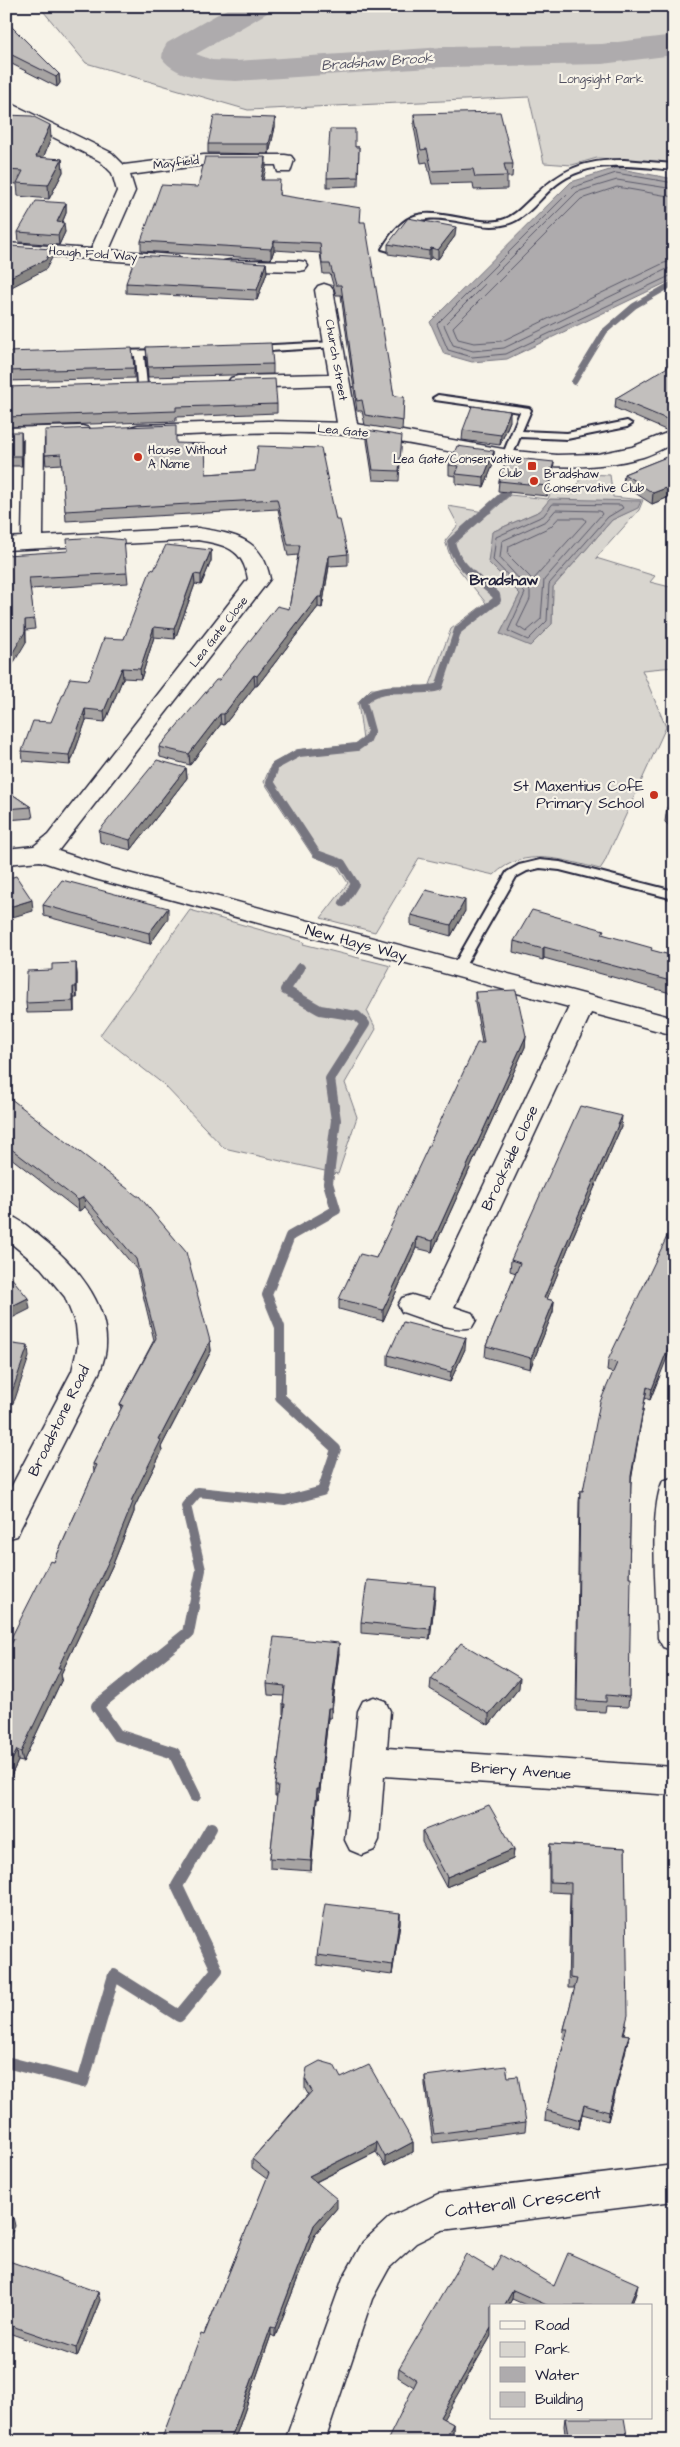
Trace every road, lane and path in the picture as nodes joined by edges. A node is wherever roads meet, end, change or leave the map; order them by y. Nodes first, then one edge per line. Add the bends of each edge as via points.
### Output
1 (6, 106) edge
2 (674, 167) edge
3 (284, 168) dead end
4 (120, 171) junction
5 (6, 248) edge
6 (386, 249) dead end
7 (98, 254) junction
8 (187, 261) edge
9 (217, 264) edge
10 (299, 266) dead end
11 (324, 290) dead end
12 (334, 345) junction
13 (244, 350) edge
14 (177, 352) edge
15 (139, 353) junction
16 (100, 354) edge
17 (339, 379) junction
18 (221, 383) edge
19 (142, 385) junction
20 (162, 385) edge
21 (120, 386) edge
22 (438, 398) dead end
23 (627, 424) dead end
24 (348, 429) junction
25 (104, 431) edge
26 (124, 431) edge
27 (34, 433) junction
28 (6, 434) edge
29 (517, 434) junction
30 (674, 436) edge
31 (508, 454) junction
32 (32, 542) junction
33 (6, 544) edge
34 (41, 853) junction
35 (6, 857) edge
36 (674, 895) edge
37 (457, 970) junction
38 (583, 1004) junction
39 (674, 1027) edge
40 (6, 1224) edge
41 (437, 1312) dead end
42 (674, 1489) edge
43 (6, 1527) edge
44 (674, 1638) edge
45 (374, 1711) dead end
46 (369, 1761) junction
47 (674, 1781) edge
48 (362, 1840) dead end
49 (674, 2183) edge
50 (305, 2441) edge

1 - 4 street via 94,150
2 - 6 lane via 584,164 557,179 511,220 494,223 434,217 416,219 403,224
3 - 4 street, Mayfield via 285,160 226,159
4 - 7 street via 126,191
5 - 7 street, Hough Fold Way
7 - 8 street, Hough Fold Way
9 - 10 street via 269,273
11 - 12 street, Church Street
12 - 13 lane
12 - 17 street, Church Street
14 - 15 lane
15 - 16 lane
15 - 19 lane
17 - 18 street
17 - 24 street, Church Street
19 - 20 street
19 - 21 street
22 - 29 lane via 526,410
23 - 29 lane via 567,436
24 - 26 street, Lea Gate via 262,427
24 - 31 street, Lea Gate
25 - 27 street
27 - 28 street
27 - 32 street
29 - 31 lane
30 - 31 street, Lea Gate via 629,455 593,461 556,461
32 - 33 street, Lea Gate Close
32 - 34 street, Lea Gate Close via 198,534 220,537 238,543 251,553 258,566 259,580 56,840
34 - 35 street
34 - 37 street, New Hays Way via 104,874
36 - 37 lane via 560,866 540,864 523,868 511,875
37 - 38 street, New Hays Way
38 - 39 street, New Hays Way
38 - 41 street, Brookside Close
40 - 43 street, Broadstone Road via 59,1268 77,1292 87,1317 92,1344 86,1371
42 - 44 street via 670,1528
45 - 46 street
46 - 47 street, Briery Avenue
46 - 48 street
49 - 50 street, Catterall Crescent via 438,2212 403,2230 376,2255 356,2291

